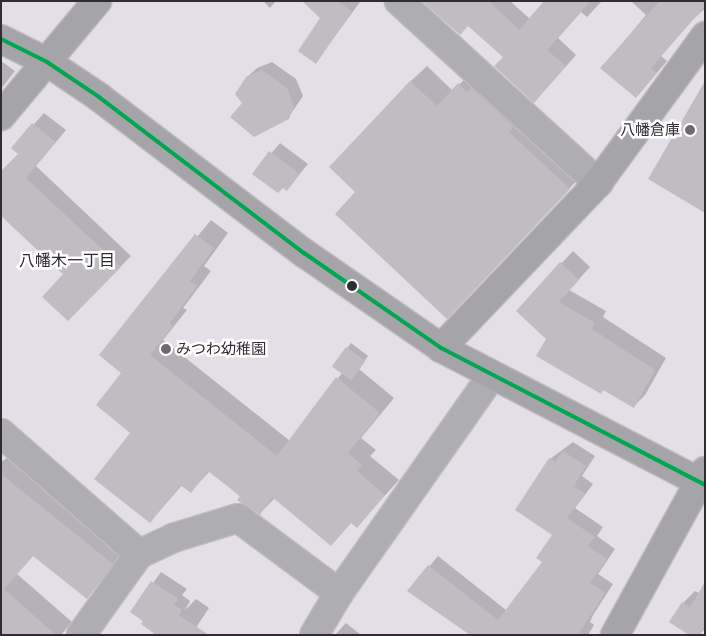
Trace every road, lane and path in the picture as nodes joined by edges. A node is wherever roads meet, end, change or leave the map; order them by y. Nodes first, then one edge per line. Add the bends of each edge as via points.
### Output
1 (97, 1) edge
2 (399, 1) edge
3 (705, 36) edge
4 (1, 38) edge
5 (47, 62) junction
6 (1, 116) edge
7 (598, 183) junction
8 (441, 348) junction
9 (491, 376) junction
10 (1, 434) edge
11 (703, 480) edge
12 (139, 554) junction
13 (339, 593) junction
14 (634, 622) edge
15 (81, 635) edge
16 (314, 635) edge
17 (615, 635) edge

1 - 5 street
2 - 7 street
3 - 7 street
4 - 5 street
5 - 6 street
5 - 8 street via 99,97 373,303
7 - 8 street
8 - 9 street
9 - 11 street
9 - 13 street
10 - 12 street
11 - 14 street
12 - 13 street via 173,538 238,518
12 - 15 street
13 - 16 street
14 - 17 street

